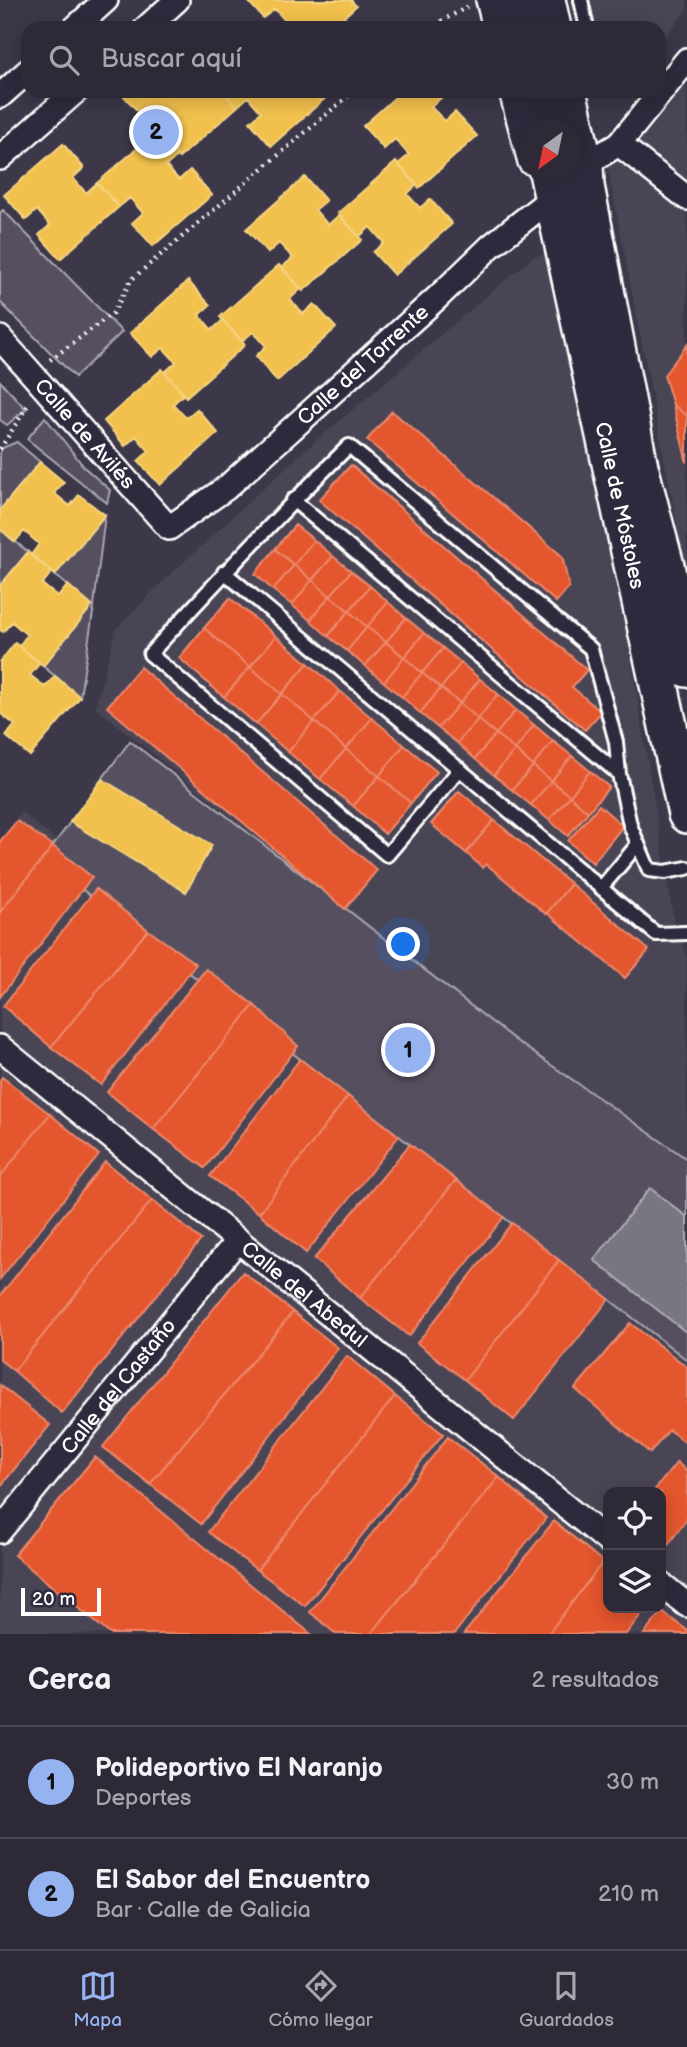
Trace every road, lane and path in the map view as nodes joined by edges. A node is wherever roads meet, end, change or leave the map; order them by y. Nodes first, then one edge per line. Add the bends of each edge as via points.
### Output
1 (106, 0) edge
2 (177, 0) edge
3 (513, 0) edge
4 (546, 0) edge
5 (581, 0) edge
6 (479, 3) edge
7 (83, 21) edge
8 (154, 21) edge
9 (443, 21) edge
10 (491, 21) edge
11 (518, 21) edge
12 (550, 21) edge
13 (586, 21) edge
14 (687, 60) edge
15 (21, 77) edge
16 (666, 86) edge
17 (0, 96) edge
18 (68, 98) edge
19 (346, 98) edge
20 (513, 98) edge
21 (533, 98) edge
22 (569, 98) edge
23 (656, 98) edge
24 (537, 119) edge
25 (519, 121) edge
26 (619, 144) junction
27 (0, 158) edge
28 (584, 165) junction
29 (544, 182) edge
30 (546, 182) edge
31 (687, 198) edge
32 (0, 338) edge
33 (36, 380) junction
34 (0, 449) edge
35 (293, 500) junction
36 (169, 528) joint
37 (224, 572) junction
38 (676, 574) edge
39 (687, 668) edge
40 (460, 769) junction
41 (619, 774) junction
42 (687, 814) edge
43 (638, 844) junction
44 (687, 868) edge
45 (601, 888) junction
46 (687, 933) edge
47 (0, 1047) edge
48 (238, 1240) junction
49 (0, 1531) edge
50 (603, 1537) edge
51 (666, 1588) edge
52 (687, 1605) edge

1 - 7 street
2 - 8 street
3 - 11 main road
4 - 12 main road
5 - 13 lane
6 - 9 path
6 - 10 street
14 - 16 street
15 - 17 street
18 - 27 street
19 - 33 path via 131,280 113,313
20 - 25 street
21 - 24 main road
22 - 28 main road, Calle de Móstoles
23 - 26 street
26 - 28 street
26 - 31 street
28 - 38 main road, Calle de Móstoles via 639,467
29 - 36 street, Calle del Torrente via 491,246 438,297 226,488
30 - 42 main road, Calle de Móstoles
32 - 33 street, Calle de Avilés
33 - 34 path
33 - 36 street, Calle de Avilés
35 - 37 lane
35 - 41 lane
35 - 41 lane via 349,446 581,640 591,649 616,742
37 - 40 lane
37 - 40 lane via 150,654 387,855
38 - 39 main road, Calle de Móstoles
40 - 45 lane
41 - 43 lane
43 - 44 lane via 649,870
43 - 45 lane
45 - 46 lane via 656,934
47 - 48 street, Calle del Abedul
48 - 49 street, Calle del Castaño
48 - 50 street, Calle del Abedul
51 - 52 street

